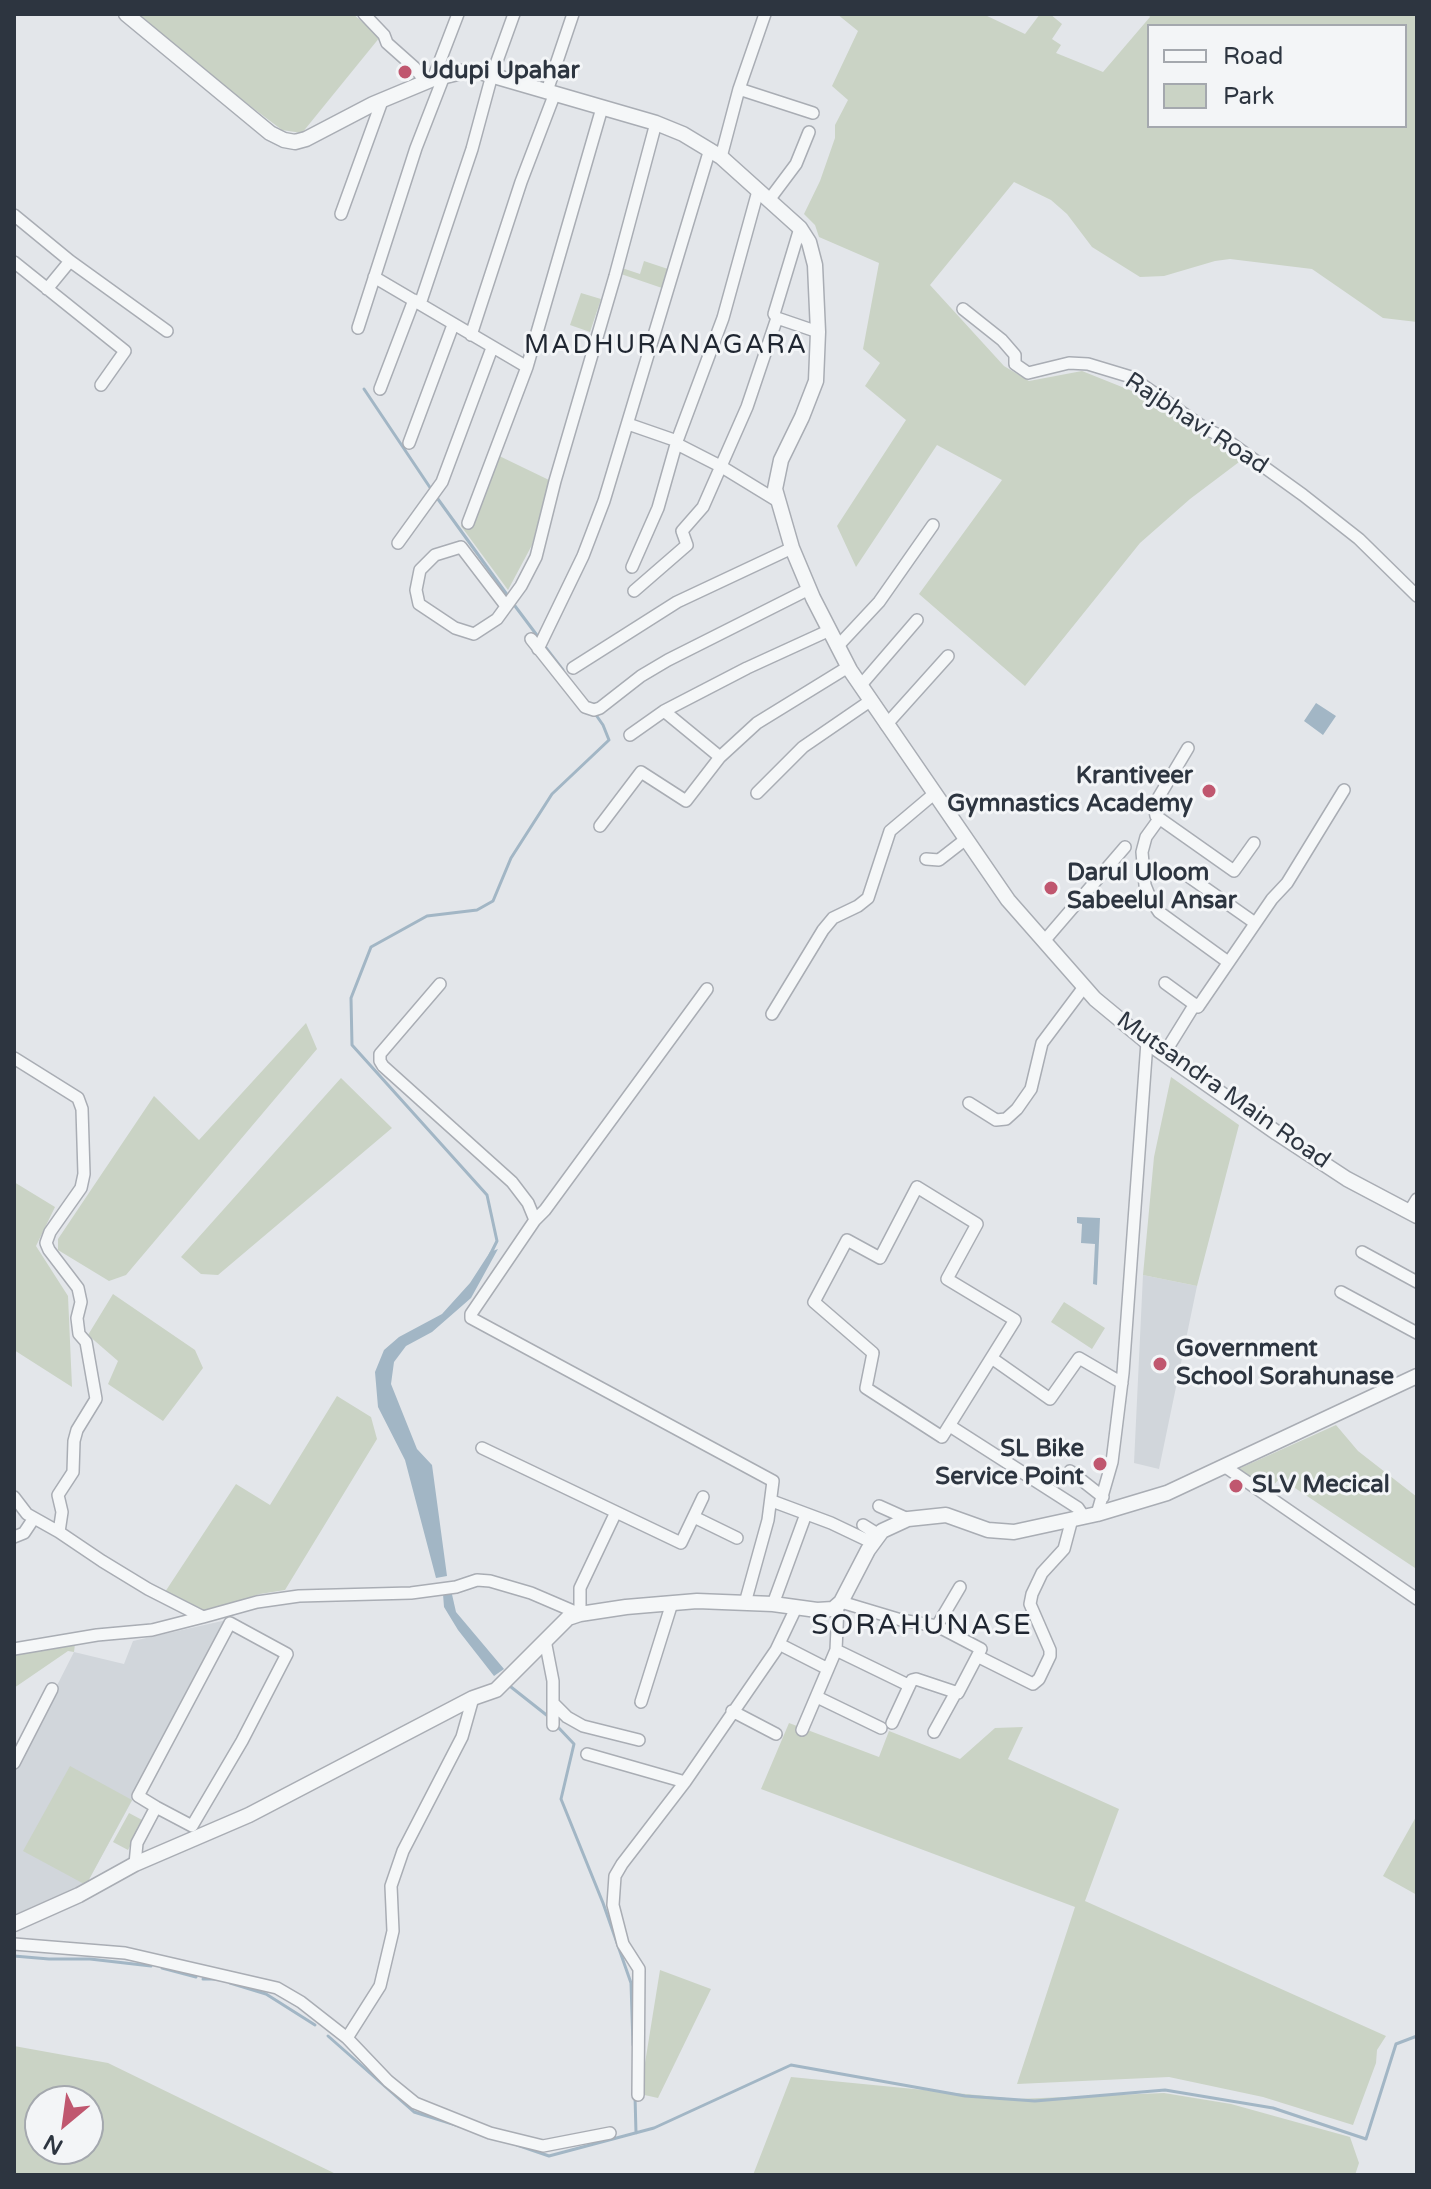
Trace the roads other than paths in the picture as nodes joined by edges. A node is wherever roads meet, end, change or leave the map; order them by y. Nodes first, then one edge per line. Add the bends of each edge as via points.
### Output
1 (126, 14) edge
2 (458, 14) edge
3 (514, 14) edge
4 (573, 14) edge
5 (765, 14) edge
6 (368, 16) edge
7 (492, 75) junction
8 (434, 79) junction
9 (739, 89) junction
10 (551, 92) junction
11 (382, 101) junction
12 (602, 108) junction
13 (813, 113) dead end
14 (656, 123) junction
15 (809, 132) dead end
16 (716, 153) junction
17 (764, 195) junction
18 (341, 214) dead end
19 (14, 215) edge
20 (800, 228) junction
21 (70, 261) junction
22 (14, 262) edge
23 (374, 277) junction
24 (47, 289) junction
25 (417, 302) junction
26 (963, 309) dead end
27 (777, 318) junction
28 (453, 325) junction
29 (358, 328) dead end
30 (167, 331) dead end
31 (818, 332) junction
32 (471, 335) junction
33 (492, 348) junction
34 (527, 367) junction
35 (101, 385) dead end
36 (380, 389) dead end
37 (628, 424) junction
38 (409, 443) dead end
39 (677, 443) junction
40 (722, 467) junction
41 (776, 500) junction
42 (468, 523) dead end
43 (933, 525) dead end
44 (398, 543) dead end
45 (792, 548) junction
46 (632, 567) dead end
47 (809, 589) junction
48 (634, 591) dead end
49 (1417, 596) edge
50 (506, 606) junction
51 (917, 620) dead end
52 (830, 630) junction
53 (531, 639) dead end
54 (837, 647) junction
55 (538, 649) junction
56 (948, 656) dead end
57 (848, 667) junction
58 (573, 668) dead end
59 (861, 685) junction
60 (870, 701) junction
61 (664, 711) junction
62 (886, 725) junction
63 (630, 735) dead end
64 (1188, 748) dead end
65 (720, 757) junction
66 (1344, 790) dead end
67 (757, 793) dead end
68 (935, 793) junction
69 (1159, 819) junction
70 (600, 826) dead end
71 (966, 839) junction
72 (1254, 843) dead end
73 (1125, 847) dead end
74 (926, 859) dead end
75 (1188, 876) dead end
76 (1255, 923) junction
77 (1045, 940) junction
78 (1228, 962) junction
79 (1165, 983) dead end
80 (440, 984) dead end
81 (1084, 987) junction
82 (707, 989) dead end
83 (1195, 1004) junction
84 (772, 1014) dead end
85 (1147, 1042) junction
86 (1164, 1054) junction
87 (14, 1058) edge
88 (969, 1103) dead end
89 (1414, 1209) edge
90 (535, 1220) junction
91 (1362, 1252) dead end
92 (1417, 1282) edge
93 (1341, 1292) dead end
94 (1417, 1333) edge
95 (993, 1359) junction
96 (1417, 1376) edge
97 (1122, 1383) junction
98 (950, 1426) junction
99 (482, 1448) dead end
100 (1224, 1466) junction
101 (1070, 1471) dead end
102 (14, 1497) edge
103 (703, 1497) dead end
104 (1103, 1497) junction
105 (772, 1501) junction
106 (879, 1506) dead end
107 (616, 1512) junction
108 (806, 1514) junction
109 (1084, 1516) junction
110 (694, 1517) junction
111 (34, 1518) junction
112 (908, 1519) junction
113 (863, 1525) dead end
114 (59, 1532) junction
115 (14, 1537) edge
116 (737, 1538) dead end
117 (876, 1539) junction
118 (960, 1587) dead end
119 (1417, 1599) edge
120 (672, 1603) junction
121 (745, 1603) junction
122 (773, 1604) junction
123 (840, 1604) junction
124 (796, 1608) junction
125 (580, 1614) junction
126 (203, 1617) junction
127 (937, 1626) junction
128 (545, 1640) junction
129 (779, 1644) junction
130 (14, 1649) edge
131 (836, 1650) junction
132 (979, 1657) junction
133 (828, 1669) junction
134 (904, 1683) dead end
135 (52, 1689) dead end
136 (955, 1694) junction
137 (817, 1697) junction
138 (473, 1698) junction
139 (641, 1702) dead end
140 (553, 1703) junction
141 (732, 1711) junction
142 (553, 1720) dead end
143 (802, 1730) dead end
144 (934, 1732) dead end
145 (776, 1734) dead end
146 (639, 1740) dead end
147 (587, 1754) dead end
148 (14, 1763) edge
149 (685, 1782) junction
150 (156, 1807) junction
151 (135, 1864) junction
152 (14, 1924) edge
153 (14, 1944) edge
154 (347, 2038) junction
155 (638, 2095) dead end
156 (610, 2133) dead end

1 - 11 street, Mutsandra Main Road via 284,140 306,139
2 - 8 street
3 - 7 street
4 - 10 street
5 - 9 street
6 - 8 street via 387,43
7 - 8 street, Mutsandra Main Road via 466,71
7 - 10 street, Mutsandra Main Road
7 - 25 street via 472,149
8 - 11 street, Mutsandra Main Road
8 - 23 street
9 - 13 street
9 - 16 street
10 - 12 street, Mutsandra Main Road
10 - 32 street
11 - 18 street
12 - 14 street, Mutsandra Main Road
12 - 34 street
14 - 16 street, Mutsandra Main Road
14 - 50 street via 536,557
15 - 17 street via 796,164
16 - 17 street, Mutsandra Main Road
16 - 37 street
17 - 20 street, Mutsandra Main Road
17 - 39 street
19 - 21 street
20 - 27 street
20 - 31 street, Mutsandra Main Road via 813,253
21 - 24 street
21 - 30 street
22 - 24 street
23 - 25 street
23 - 29 street
24 - 35 street via 125,351
25 - 28 street
25 - 36 street
26 - 49 street, Rajbhavi Road via 1002,340 1015,355 1015,364 1028,373 1069,363 1131,377 1303,495 1359,539
27 - 31 street
27 - 40 street
28 - 32 street
28 - 38 street
31 - 41 street, Mutsandra Main Road via 816,381 781,460
32 - 33 street
33 - 34 street
33 - 44 street via 442,482
34 - 42 street
37 - 39 street
37 - 55 street via 583,556
39 - 40 street
39 - 46 street via 658,508
40 - 41 street
40 - 48 street via 703,507 682,531 685,549
41 - 45 street, Mutsandra Main Road
43 - 54 street via 879,602
45 - 47 street, Mutsandra Main Road
45 - 58 street via 677,602
47 - 52 street, Mutsandra Main Road
47 - 55 street via 668,660 594,710 585,707
50 - 50 street via 474,634 455,628 419,604 420,570 435,555 461,547
51 - 59 street
52 - 54 street, Mutsandra Main Road
52 - 61 street
53 - 55 street
54 - 57 street, Mutsandra Main Road
56 - 62 street
57 - 59 street, Mutsandra Main Road
57 - 65 street via 767,716
59 - 60 street, Mutsandra Main Road
60 - 62 street, Mutsandra Main Road
60 - 67 street via 803,747
61 - 63 street
61 - 65 street
62 - 68 street, Mutsandra Main Road
64 - 69 street via 1154,805
65 - 70 street via 686,801 641,772
66 - 76 street via 1287,883
68 - 71 street, Mutsandra Main Road
68 - 84 street via 890,831 868,898 823,930
69 - 72 street via 1234,871
69 - 78 street via 1142,852 1151,900 1159,912
71 - 74 street via 939,860
71 - 77 street, Mutsandra Main Road via 1008,900
73 - 77 street
75 - 76 street
76 - 78 street
77 - 81 street, Mutsandra Main Road
78 - 83 street via 1198,1007
79 - 83 street
80 - 90 street via 380,1054 380,1061 512,1182
81 - 85 street, Mutsandra Main Road
81 - 88 street via 1042,1043 1031,1089 1017,1109 996,1120
82 - 90 street
83 - 86 street
85 - 86 street, Mutsandra Main Road
85 - 97 street
86 - 89 street, Mutsandra Main Road via 1347,1179
87 - 114 street via 78,1098 82,1109 81,1188 46,1243 78,1288 79,1334 86,1342 96,1399 77,1430 73,1472 58,1495
90 - 105 street via 471,1318 773,1481
91 - 92 street
93 - 94 street
95 - 97 street via 1050,1399 1079,1358
95 - 98 street
95 - 98 street via 1015,1320 947,1279 977,1224 917,1187 880,1258 847,1240 814,1302 873,1353 866,1388 942,1437
96 - 100 street
97 - 104 street
98 - 109 street
99 - 107 street
100 - 109 street via 1167,1493
100 - 119 street
101 - 104 street
102 - 111 street
103 - 110 street
104 - 109 street
105 - 108 street
105 - 121 street
106 - 112 street
107 - 110 street via 681,1543
107 - 125 street via 580,1588
108 - 117 street
108 - 122 street
109 - 112 street via 1002,1532 946,1515
109 - 132 street via 1032,1594 1030,1604 1050,1650 1039,1679 1033,1684
110 - 116 street
111 - 114 street
111 - 115 street
112 - 117 street
113 - 117 street
114 - 126 street
117 - 123 street
118 - 127 street
120 - 121 street
120 - 125 street
120 - 139 street
121 - 122 street
122 - 124 street
123 - 124 street via 833,1609
123 - 127 street
123 - 131 street
124 - 129 street
125 - 126 street via 531,1593 477,1580 411,1593 299,1596
125 - 128 street
126 - 130 street via 152,1630
127 - 132 street via 978,1647
128 - 138 street via 496,1690
128 - 140 street
129 - 133 street
129 - 141 street
131 - 133 street
131 - 134 street
132 - 136 street
133 - 137 street
135 - 148 street
136 - 137 street via 914,1679 886,1725
136 - 144 street
137 - 143 street
138 - 151 street via 249,1815
138 - 154 street via 462,1737 403,1851 391,1886 393,1931 380,1986
140 - 142 street
140 - 146 street via 583,1726
141 - 145 street
141 - 149 street
147 - 149 street
149 - 155 street via 622,1864 613,1890 623,1944 639,1969
150 - 150 street via 192,1826 287,1654 230,1623 138,1796
150 - 151 street via 137,1843
151 - 152 street
153 - 154 street via 125,1953 253,1981 301,2002
154 - 156 street via 415,2103 490,2133 543,2146

